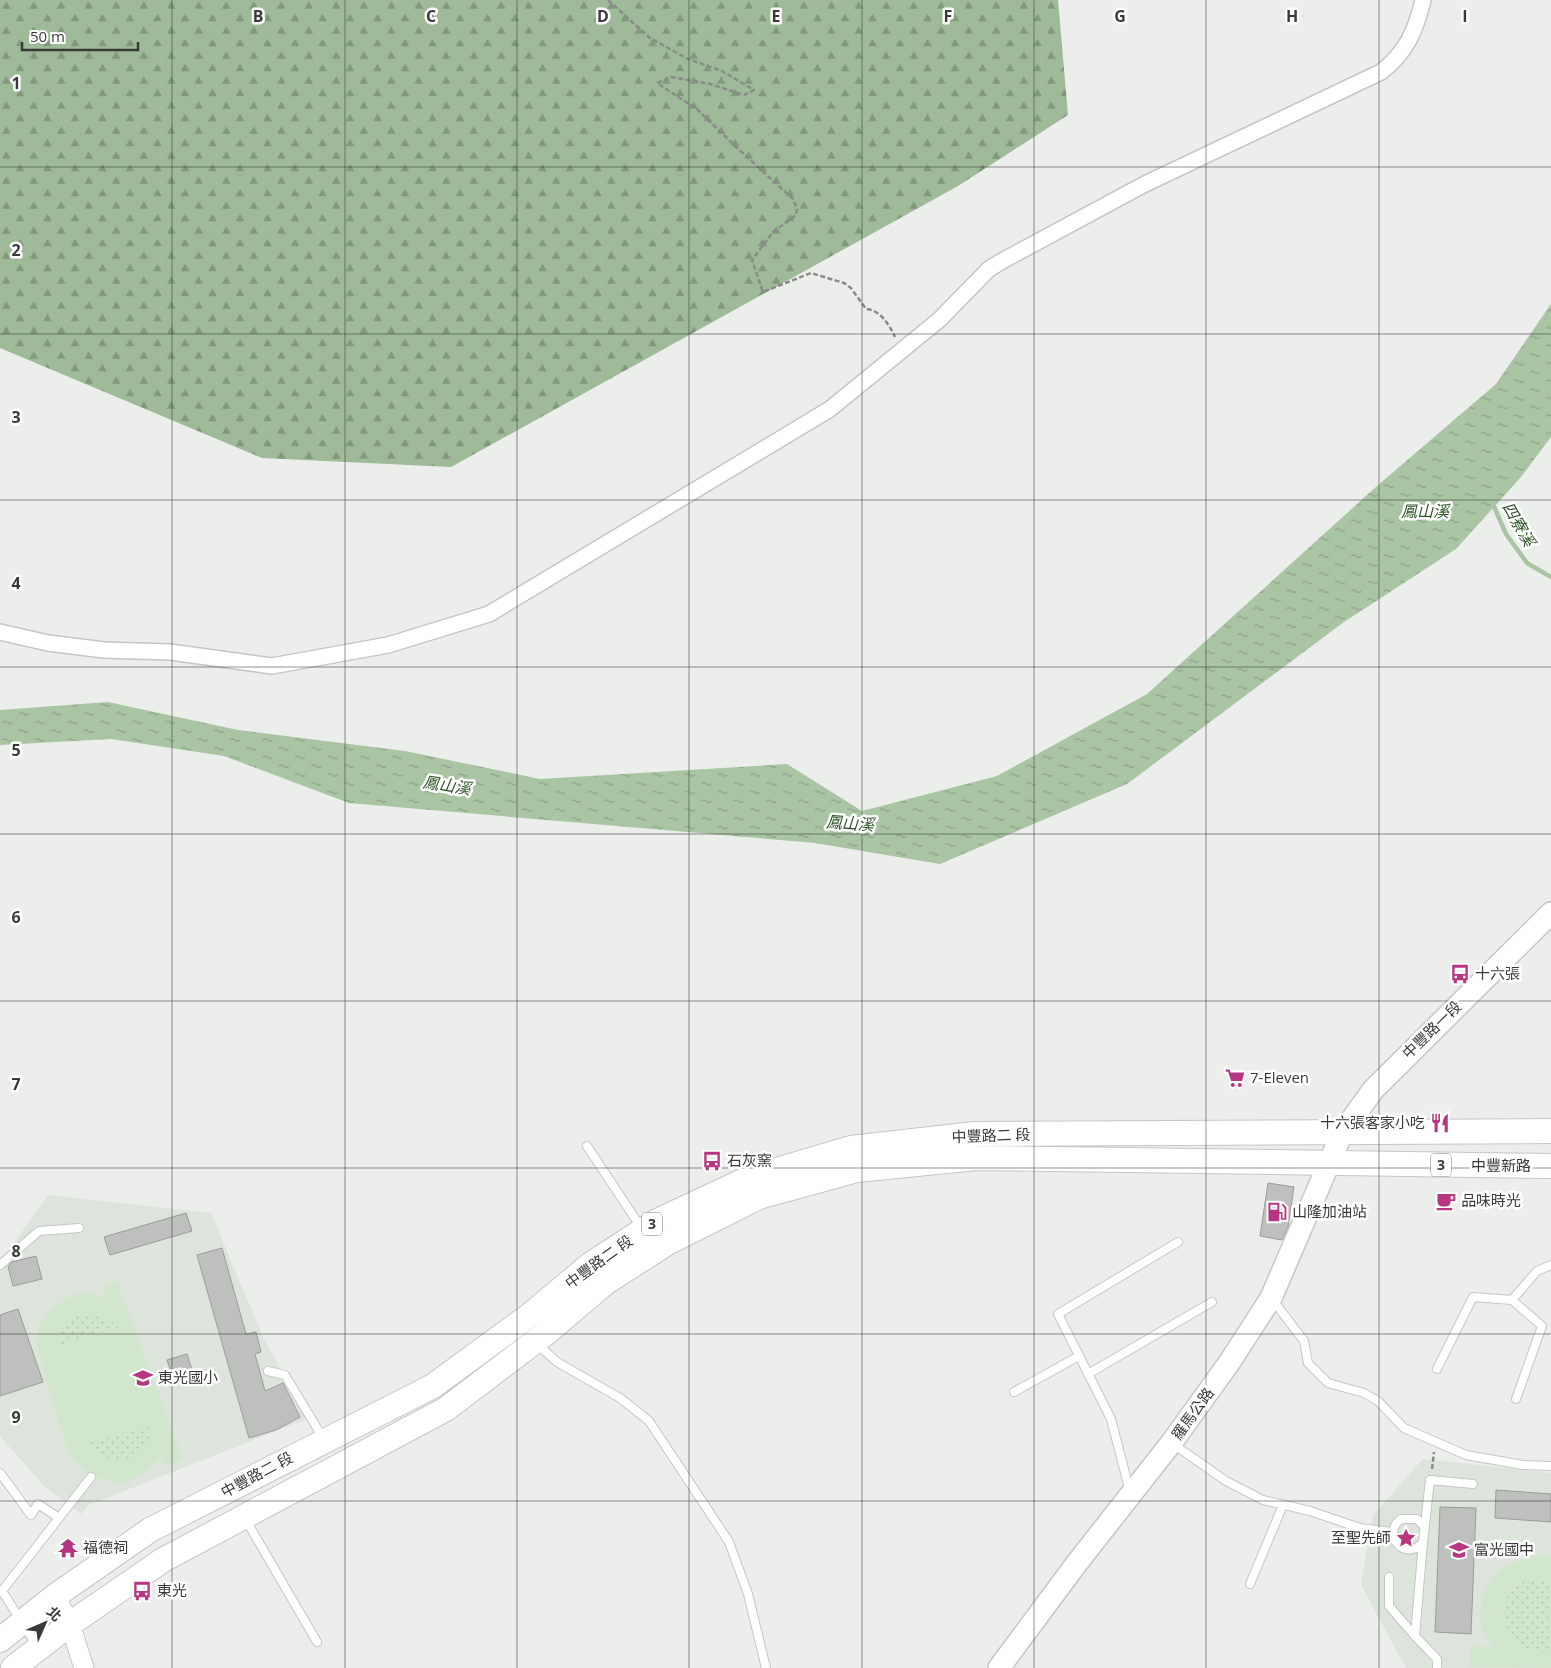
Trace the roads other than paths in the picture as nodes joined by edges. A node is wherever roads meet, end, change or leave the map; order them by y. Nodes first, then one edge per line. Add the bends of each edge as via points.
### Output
1 (1423, 0) edge
2 (0, 632) edge
3 (1551, 913) edge
4 (1551, 1131) edge
5 (1342, 1133) junction
6 (586, 1146) dead end
7 (1330, 1164) junction
8 (1551, 1166) edge
9 (735, 1197) junction
10 (78, 1228) dead end
11 (643, 1230) junction
12 (1178, 1242) dead end
13 (0, 1265) edge
14 (1551, 1265) edge
15 (1271, 1298) junction
16 (1512, 1300) junction
17 (1212, 1302) dead end
18 (512, 1328) junction
19 (531, 1344) junction
20 (1079, 1356) junction
21 (1437, 1368) dead end
22 (268, 1371) dead end
23 (1088, 1374) junction
24 (1014, 1392) dead end
25 (1516, 1399) dead end
26 (324, 1440) junction
27 (1172, 1442) junction
28 (1551, 1466) edge
29 (0, 1473) edge
30 (91, 1477) dead end
31 (1473, 1484) dead end
32 (1131, 1494) junction
33 (1283, 1505) junction
34 (249, 1514) junction
35 (59, 1518) junction
36 (1424, 1526) junction
37 (1392, 1532) junction
38 (1423, 1542) junction
39 (1390, 1578) dead end
40 (1250, 1584) dead end
41 (55, 1596) junction
42 (22, 1622) junction
43 (70, 1624) junction
44 (1415, 1636) junction
45 (0, 1640) edge
46 (317, 1642) dead end
47 (38, 1648) junction
48 (13, 1668) edge
49 (84, 1668) edge
50 (766, 1668) edge
51 (999, 1668) edge
52 (1436, 1668) edge

1 - 2 street via 1412,37 1394,62 1381,72 1145,184 1002,261 989,269 939,320 830,409 489,614 388,645 272,666 170,652 104,650 48,643
3 - 5 main road, 中豐路一段 via 1398,1063 1373,1090
4 - 5 main road, 3
5 - 7 main road, 羅馬公路
5 - 9 main road, 中豐路二 段 / 3 via 975,1134 851,1148 749,1178
6 - 11 lane
7 - 8 main road, 中豐新路 / 3
7 - 9 main road, 中豐路二 段 / 3 via 976,1158 857,1170 759,1197
7 - 15 main road, 羅馬公路
9 - 11 main road, 中豐路二 段 / 3 via 657,1221
9 - 19 main road, 中豐路二 段 / 3 via 605,1283
10 - 13 lane via 40,1231
11 - 18 main road, 中豐路二 段 / 3 via 591,1264
12 - 20 lane via 1058,1314
14 - 16 lane via 1536,1271
15 - 27 main road, 羅馬公路
15 - 28 lane via 1304,1341 1308,1363 1328,1383 1364,1393 1404,1428 1466,1455 1523,1465
16 - 21 lane via 1473,1297
16 - 25 lane via 1542,1326
17 - 23 lane
18 - 19 main road
18 - 26 main road, 中豐路二 段 / 3 via 433,1386
19 - 34 main road, 中豐路二 段 / 3 via 446,1409
19 - 50 lane via 620,1398 648,1421 728,1542 748,1594
20 - 23 lane
20 - 24 lane
22 - 26 lane via 285,1375
23 - 32 lane via 1111,1419
26 - 41 main road, 中豐路二 段 / 3 via 150,1530
27 - 32 main road, 羅馬公路
27 - 33 lane via 1226,1481 1263,1500
29 - 35 lane via 31,1515 38,1504
30 - 35 lane
31 - 36 lane via 1430,1480
32 - 51 main road, 羅馬公路
33 - 37 lane via 1360,1528
33 - 40 lane
34 - 43 main road, 中豐路二 段 / 3 via 163,1560
34 - 46 lane via 250,1527
35 - 42 lane via 2,1591
36 - 37 lane via 1417,1519 1406,1517 1396,1522
36 - 38 lane
37 - 38 lane via 1395,1543 1404,1550 1415,1549
38 - 44 lane
39 - 44 lane via 1389,1606
41 - 42 main road, 中豐路二 段 / 3
41 - 43 street
42 - 45 main road, 中豐路二 段 / 3
42 - 47 lane
43 - 47 main road, 中豐路二 段 / 3
43 - 49 street
44 - 52 lane via 1437,1659
47 - 48 main road, 中豐路二 段 / 3

